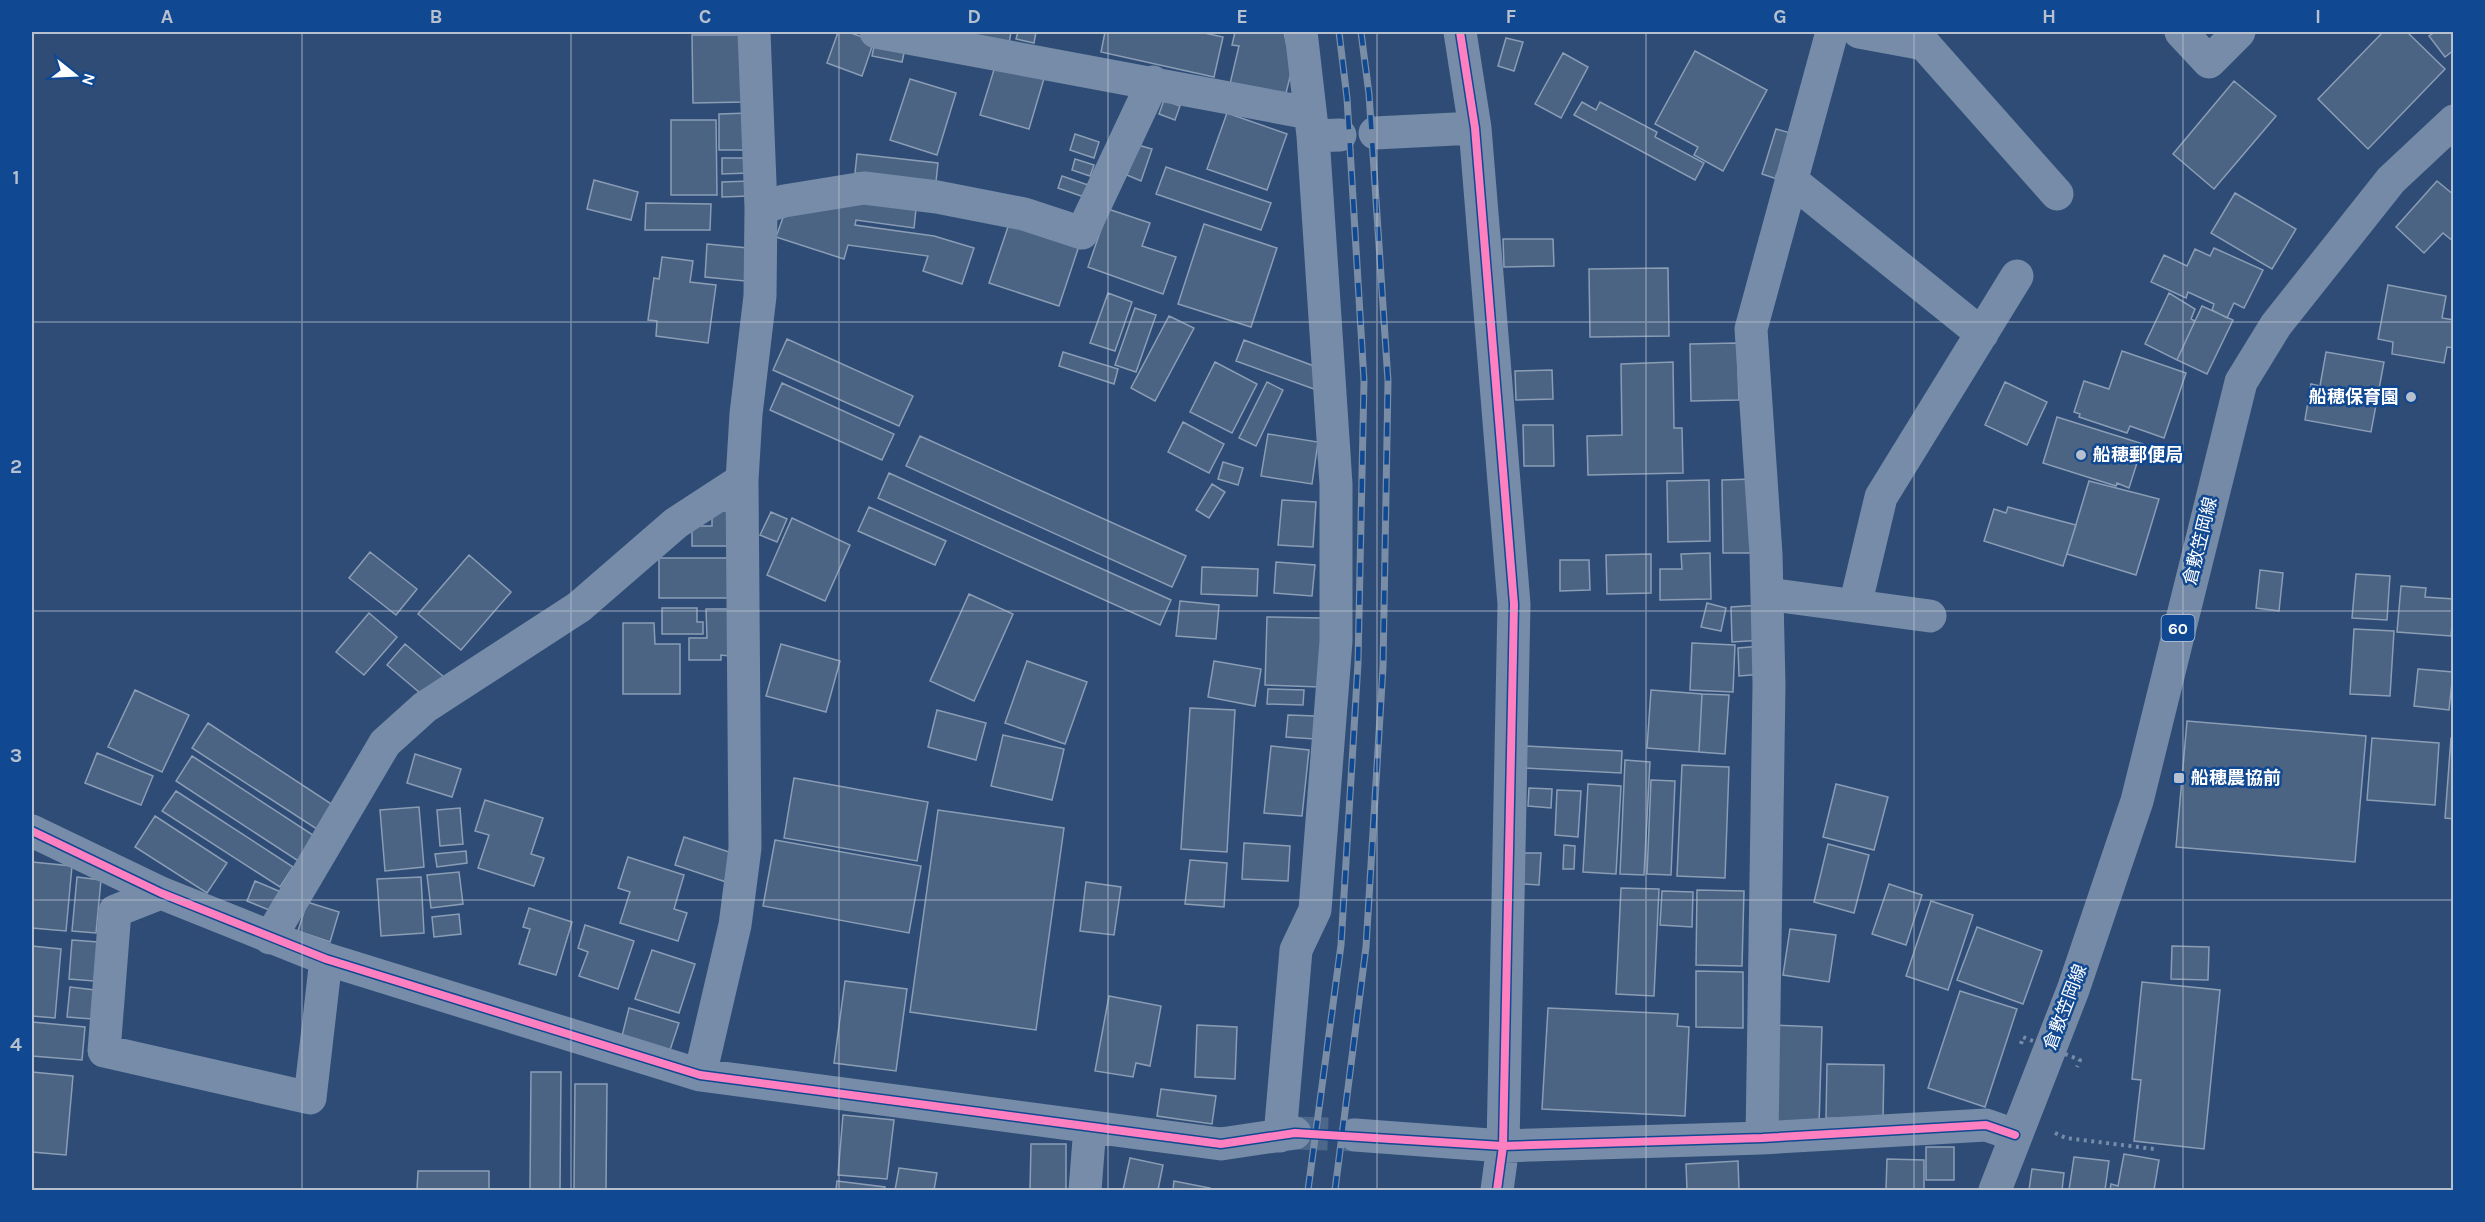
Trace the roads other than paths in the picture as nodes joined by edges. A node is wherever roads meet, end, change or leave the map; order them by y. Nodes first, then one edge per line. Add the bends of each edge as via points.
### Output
1 (754, 32) edge
2 (876, 32) edge
3 (1301, 32) edge
4 (1460, 32) edge
5 (1832, 32) edge
6 (1859, 32) edge
7 (2181, 32) edge
8 (2239, 32) edge
9 (1153, 82) junction
10 (2454, 121) edge
11 (1321, 128) junction
12 (1475, 128) junction
13 (1375, 133) dead end
14 (1791, 180) junction
15 (2057, 194) dead end
16 (761, 207) junction
17 (2018, 276) dead end
18 (1982, 334) junction
19 (742, 480) junction
20 (1767, 594) junction
21 (1855, 606) junction
22 (1930, 616) dead end
23 (32, 831) edge
24 (161, 893) junction
25 (270, 938) junction
26 (326, 959) junction
27 (700, 1075) junction
28 (1090, 1127) junction
29 (1355, 1135) tunnel mouth
30 (2015, 1135) junction
31 (1762, 1138) junction
32 (1503, 1146) junction
33 (1085, 1191) edge
34 (1497, 1191) edge
35 (1995, 1191) edge

1 - 16 street
2 - 9 street
3 - 11 street
4 - 12 street
5 - 14 street
6 - 15 street via 1924,44
7 - 8 street via 2209,62
9 - 11 street
9 - 16 street via 1082,233 1024,214 864,188
10 - 30 main road, 倉敷笠岡線 / 60 via 2391,180 2276,325 2241,382 2138,801 2073,990
11 - 28 street via 1336,484 1336,642 1315,910 1296,950 1288,1134 1221,1144
12 - 13 street
12 - 32 street via 1514,604
14 - 18 street
14 - 20 street via 1751,329
16 - 19 street via 760,296
17 - 18 street
18 - 21 street via 1881,497
19 - 25 street via 676,523 579,607 424,707 385,743
19 - 27 street via 745,848 735,925
20 - 21 street
20 - 31 street
21 - 22 street
23 - 24 street
24 - 25 street
24 - 26 street via 115,911 104,1051 310,1098
25 - 26 street
26 - 27 street
27 - 28 street
28 - 33 street
29 - 32 street
30 - 31 street via 1986,1125
30 - 35 main road, 倉敷笠岡線 / 60
31 - 32 street
32 - 34 street

